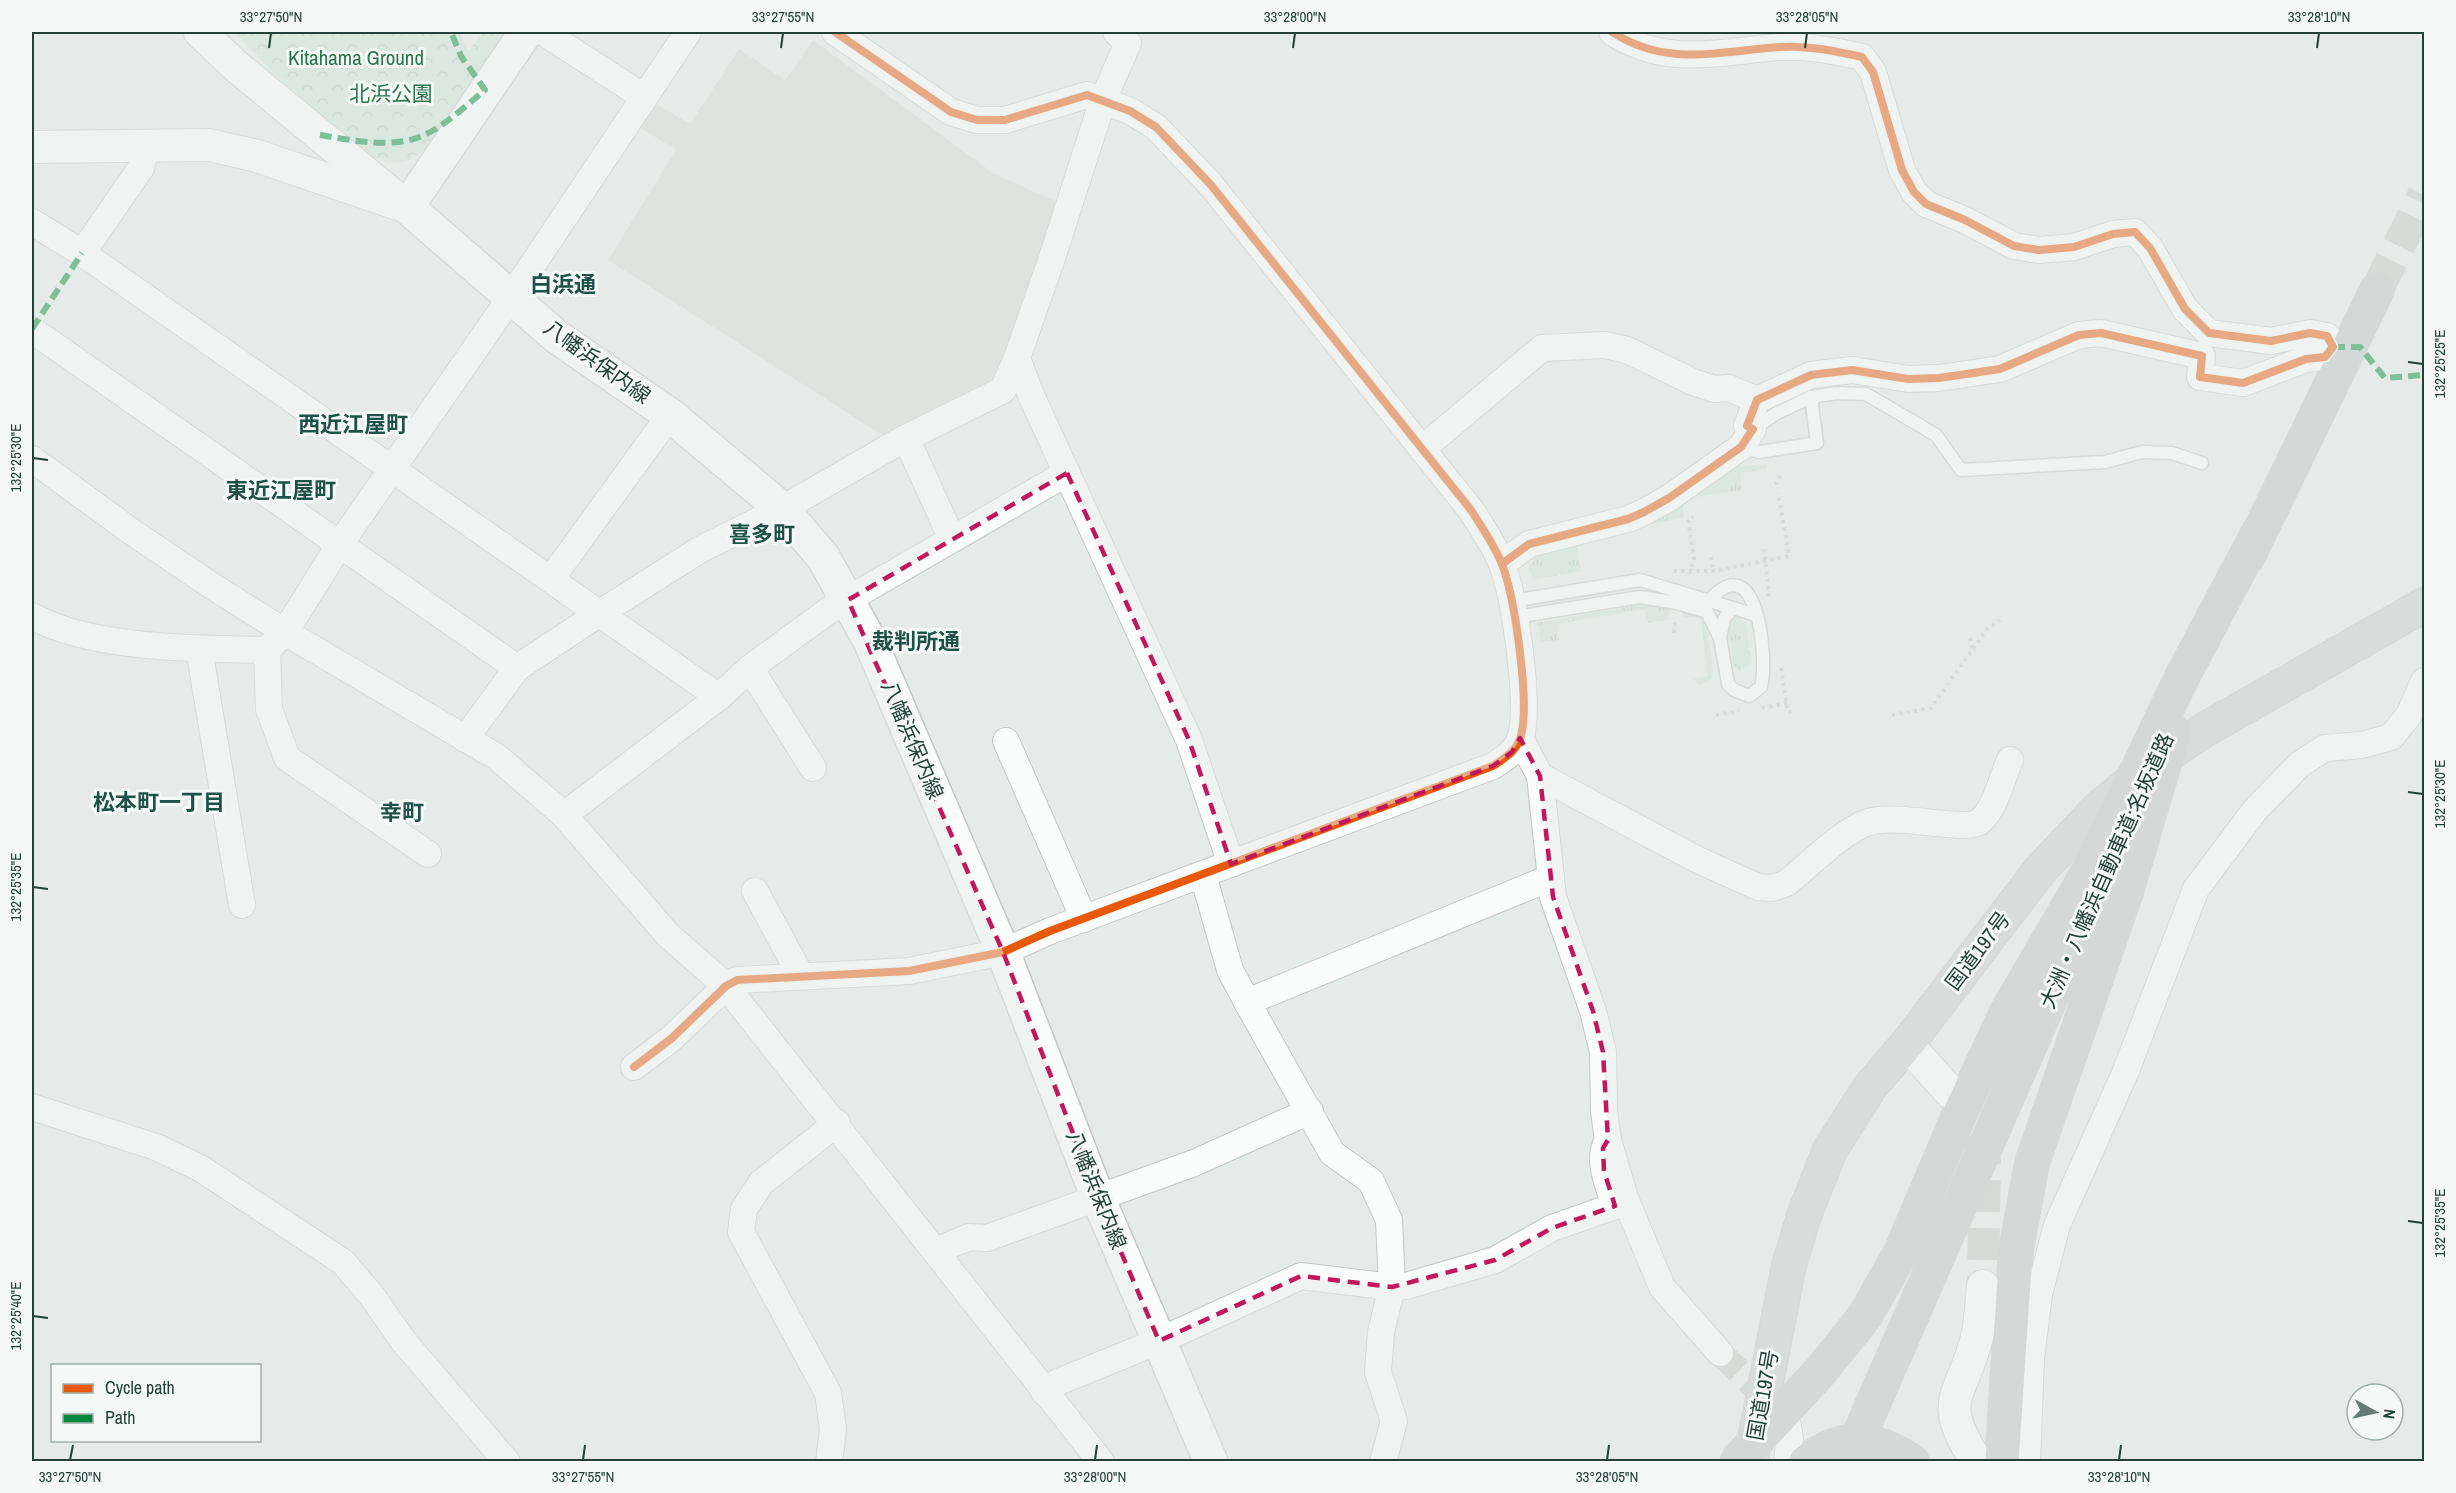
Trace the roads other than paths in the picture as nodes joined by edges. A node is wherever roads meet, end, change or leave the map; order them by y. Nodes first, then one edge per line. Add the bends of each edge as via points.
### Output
1 (200, 32) edge
2 (526, 32) edge
3 (543, 32) edge
4 (688, 32) edge
5 (835, 32) edge
6 (1116, 32) edge
7 (1612, 32) edge
8 (644, 97) junction
9 (1103, 100) junction
10 (146, 146) junction
11 (32, 147) edge
12 (407, 207) junction
13 (32, 222) edge
14 (82, 253) junction
15 (2376, 290) tunnel mouth
16 (511, 297) junction
17 (32, 330) edge
18 (1017, 358) junction
19 (1811, 397) junction
20 (1757, 400) junction
21 (670, 416) junction
22 (906, 438) junction
23 (1747, 438) junction
24 (1422, 449) junction
25 (32, 459) edge
26 (2202, 464) dead end
27 (392, 471) junction
28 (1066, 473) junction
29 (782, 509) junction
30 (2260, 530) junction
31 (952, 539) junction
32 (340, 544) junction
33 (1502, 564) junction
34 (551, 579) junction
35 (848, 600) junction
36 (1709, 601) junction
37 (2424, 605) edge
38 (1514, 609) junction
39 (1732, 609) junction
40 (600, 613) junction
41 (1756, 615) junction
42 (32, 616) edge
43 (285, 632) junction
44 (1720, 638) junction
45 (199, 649) junction
46 (267, 650) junction
47 (517, 668) junction
48 (750, 668) junction
49 (2424, 681) edge
50 (719, 697) junction
51 (465, 738) junction
52 (1520, 738) junction
53 (1006, 741) dead end
54 (2010, 760) dead end
55 (813, 768) dead end
56 (1540, 776) junction
57 (564, 815) junction
58 (428, 854) dead end
59 (1231, 864) junction
60 (1203, 875) junction
61 (1550, 878) junction
62 (2107, 878) junction
63 (755, 891) dead end
64 (242, 905) dead end
65 (1084, 919) junction
66 (1003, 952) junction
67 (801, 976) junction
68 (726, 986) junction
69 (1247, 1002) junction
70 (1907, 1044) junction
71 (634, 1067) dead end
72 (1951, 1093) tunnel mouth
73 (32, 1107) edge
74 (1310, 1111) junction
75 (837, 1123) junction
76 (1608, 1140) junction
77 (1098, 1198) junction
78 (936, 1251) junction
79 (1983, 1286) tunnel mouth
80 (1392, 1287) junction
81 (1159, 1341) junction
82 (1720, 1353) tunnel mouth
83 (1044, 1392) junction
84 (1788, 1426) dead end
85 (1845, 1454) edge
86 (507, 1461) edge
87 (830, 1461) edge
88 (1101, 1461) edge
89 (1211, 1461) edge
90 (1383, 1461) edge
91 (1736, 1461) edge
92 (1749, 1461) edge
93 (1787, 1461) edge
94 (1806, 1461) edge
95 (1912, 1461) edge
96 (1977, 1461) edge
97 (2002, 1461) edge
98 (2028, 1461) edge

1 - 12 street
2 - 12 main road
3 - 8 street
4 - 8 street
5 - 9 street via 951,111 977,120 1005,120 1088,95
6 - 9 street via 1128,43
7 - 20 street via 1653,51 1689,56 1783,47 1862,57 1873,72 1902,170 1926,204 2014,246 2039,250 2073,247 2113,234 2135,232 2151,248 2185,309 2209,333 2271,341 2310,333 2327,336 2333,347 2325,357 2306,359 2243,383 2200,377 2202,356 2101,333 2079,335 2000,369 1908,380 1852,370 1811,375
8 - 16 street
9 - 18 street
9 - 24 street via 1156,127 1211,185
10 - 11 street
10 - 12 street via 209,145 257,156
10 - 14 street via 141,168
12 - 16 main road, 八幡浜保内線
13 - 14 street
14 - 27 street
15 - 30 highway
16 - 21 main road, 八幡浜保内線 via 557,337
16 - 27 street
17 - 32 street
18 - 22 street via 1003,390
18 - 28 street
19 - 23 lane via 1777,413
19 - 23 lane via 1817,443 1759,452
19 - 26 lane via 1866,394 1936,435 1961,470 2105,462 2142,452 2172,453
20 - 23 street via 1747,426
20 - 24 street via 1729,388 1714,389 1693,382 1616,347 1542,348
21 - 29 main road, 八幡浜保内線
21 - 34 street
22 - 29 street
22 - 31 street
23 - 33 street via 1669,498 1644,512 1528,544
24 - 33 street via 1471,510
25 - 43 street via 132,532
27 - 32 street
27 - 34 street
28 - 31 street
28 - 59 street via 1189,740
29 - 35 main road, 八幡浜保内線 via 823,557
29 - 40 street via 701,549
30 - 62 highway, bridge
30 - 62 highway, bridge via 2182,677
31 - 35 street
32 - 43 street
32 - 47 street
33 - 38 street
34 - 40 street
35 - 48 street
35 - 66 main road, 八幡浜保内線 via 870,641
36 - 38 lane via 1640,580
36 - 39 lane
36 - 41 lane via 1718,589 1736,586 1750,592
37 - 70 highway, 国道197号 via 2206,729 2150,766 2099,808 2041,869
38 - 44 lane via 1640,597 1707,612
38 - 52 street via 1525,713
39 - 41 lane
39 - 44 lane via 1724,619
40 - 47 street
40 - 50 street
41 - 44 lane via 1765,670 1761,687 1749,696 1728,684
42 - 45 street via 85,635
43 - 46 street
43 - 51 street
45 - 46 street
45 - 64 street
46 - 58 street via 269,709 287,758
47 - 51 street
48 - 50 street
48 - 55 street
49 - 98 street via 2409,715 2391,737 2362,745 2325,748 2300,764 2255,810 2196,889 2125,1073 2057,1225 2039,1294
50 - 57 street
51 - 57 street via 497,757
52 - 56 street
52 - 59 street via 1512,752 1493,766
53 - 65 street
54 - 56 street via 1990,807 1979,822 1965,825 1884,818 1866,823 1787,883 1772,888 1758,887 1721,871
56 - 61 street
57 - 68 street via 668,935
59 - 60 street
60 - 65 street
60 - 69 street via 1230,970
61 - 69 street
61 - 76 street via 1603,1052
62 - 85 highway, 大洲・八幡浜自動車道;名坂道路, bridge via 1872,1406
62 - 91 highway, bridge via 2007,1012 1901,1252 1865,1316 1819,1373
62 - 97 highway via 2032,1163 2016,1250
63 - 67 street
65 - 66 street
66 - 67 street via 909,971
66 - 77 main road, 八幡浜保内線
67 - 68 street via 737,980
68 - 71 street via 672,1038
68 - 75 street
69 - 74 street
70 - 72 street
70 - 92 highway, 国道197号 via 1870,1087 1830,1150 1805,1213 1778,1308 1763,1404
73 - 86 street via 156,1147 200,1168 343,1262 404,1342
74 - 77 street via 1194,1163
74 - 80 street via 1332,1153 1371,1181 1389,1220
75 - 78 street
75 - 87 street via 761,1183 744,1209 741,1232 828,1393 833,1429
76 - 80 street via 1603,1148 1604,1171 1615,1206 1552,1228 1495,1260
76 - 82 street via 1625,1198 1662,1287
77 - 78 street via 987,1238 969,1237
77 - 81 main road, 八幡浜保内線
78 - 83 street
79 - 96 street via 1978,1335 1953,1403 1954,1419
80 - 81 street via 1301,1276
80 - 90 street via 1381,1332 1378,1372 1395,1421
81 - 83 street via 1058,1382
81 - 89 main road, 八幡浜保内線
83 - 88 street
84 - 93 street
85 - 94 highway
85 - 95 highway via 1853,1440 1886,1445

